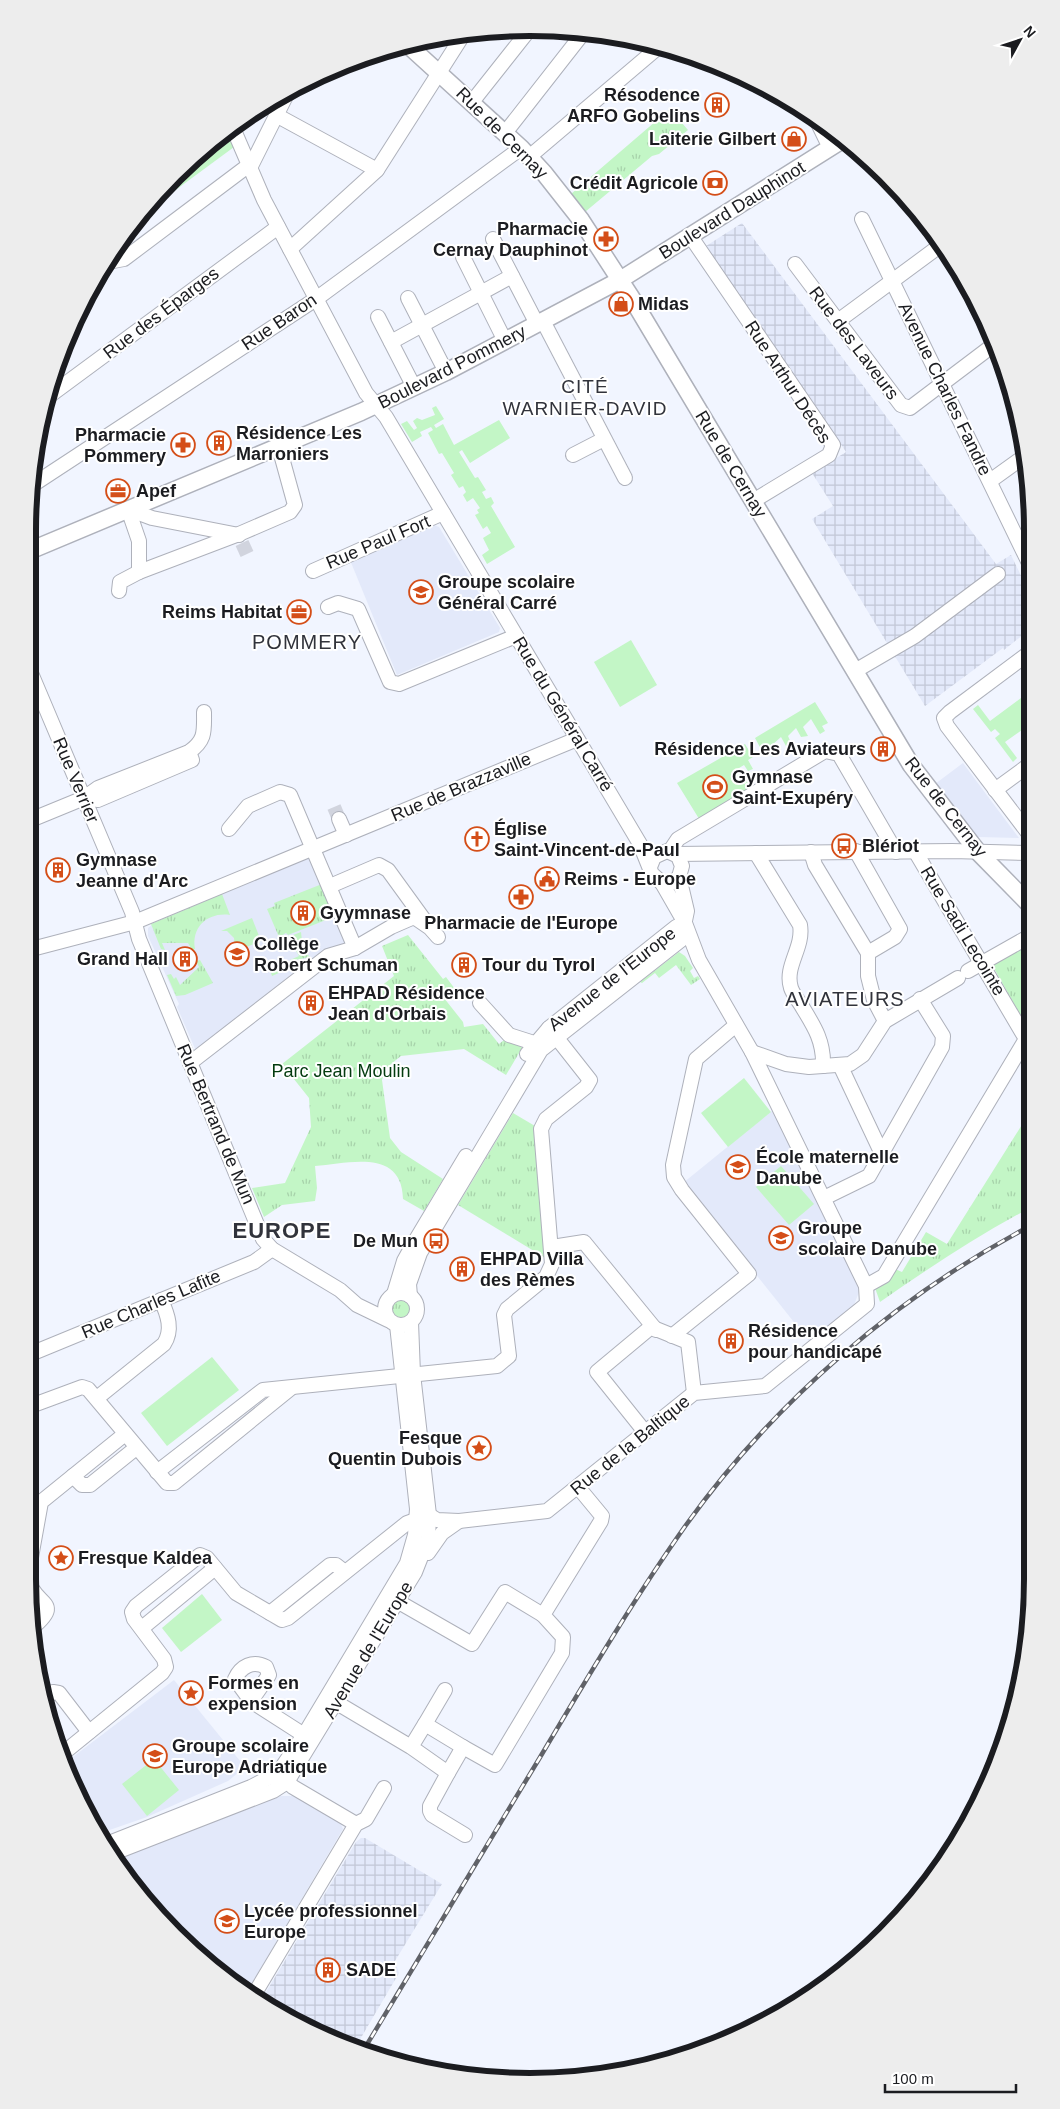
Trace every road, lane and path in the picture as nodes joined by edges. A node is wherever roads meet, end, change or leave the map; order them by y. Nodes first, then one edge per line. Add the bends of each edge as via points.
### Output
1 (524, 36) edge
2 (579, 39) edge
3 (459, 41) edge
4 (414, 50) edge
5 (652, 52) edge
6 (439, 73) junction
7 (472, 102) junction
8 (282, 103) edge
9 (276, 115) junction
10 (235, 133) edge
11 (505, 133) junction
12 (837, 143) edge
13 (525, 152) junction
14 (250, 166) junction
15 (378, 170) junction
16 (862, 218) dead end
17 (278, 227) junction
18 (691, 237) junction
19 (492, 239) dead end
20 (290, 249) junction
21 (936, 249) edge
22 (463, 257) dead end
23 (117, 260) edge
24 (795, 264) dead end
25 (512, 276) junction
26 (620, 280) junction
27 (892, 281) junction
28 (481, 293) junction
29 (408, 298) dead end
30 (316, 299) junction
31 (378, 317) dead end
32 (838, 321) junction
33 (540, 323) junction
34 (422, 324) junction
35 (505, 341) junction
36 (391, 342) junction
37 (989, 348) edge
38 (446, 372) junction
39 (943, 383) junction
40 (414, 387) junction
41 (56, 391) edge
42 (376, 406) junction
43 (604, 438) junction
44 (279, 447) junction
45 (573, 456) dead end
46 (1019, 460) edge
47 (625, 478) dead end
48 (39, 480) edge
49 (990, 481) junction
50 (753, 501) junction
51 (128, 510) junction
52 (443, 513) junction
53 (240, 539) junction
54 (1024, 547) edge
55 (36, 548) edge
56 (313, 571) dead end
57 (139, 572) junction
58 (998, 574) dead end
59 (119, 591) dead end
60 (328, 607) dead end
61 (516, 636) junction
62 (1024, 657) edge
63 (855, 671) junction
64 (36, 696) edge
65 (204, 712) dead end
66 (576, 739) junction
67 (1024, 769) edge
68 (995, 790) junction
69 (84, 798) junction
70 (36, 818) edge
71 (339, 819) tunnel mouth
72 (1024, 828) edge
73 (229, 829) dead end
74 (346, 834) junction
75 (640, 844) junction
76 (313, 848) junction
77 (856, 851) junction
78 (915, 851) junction
79 (756, 852) junction
80 (811, 852) junction
81 (896, 852) junction
82 (978, 852) junction
83 (1024, 853) edge
84 (673, 860) junction
85 (650, 867) junction
86 (662, 883) junction
87 (330, 886) junction
88 (1024, 899) edge
89 (135, 922) junction
90 (685, 923) junction
91 (1024, 939) edge
92 (36, 948) edge
93 (355, 948) junction
94 (868, 954) junction
95 (982, 963) junction
96 (920, 999) junction
97 (480, 1003) dead end
98 (885, 1021) junction
99 (736, 1025) junction
100 (553, 1032) junction
101 (1024, 1033) edge
102 (534, 1044) junction
103 (1024, 1044) edge
104 (752, 1052) junction
105 (190, 1063) junction
106 (840, 1065) junction
107 (823, 1066) junction
108 (882, 1154) junction
109 (464, 1169) junction
110 (824, 1198) junction
111 (552, 1247) junction
112 (272, 1249) junction
113 (866, 1286) junction
114 (340, 1290) junction
115 (410, 1296) junction
116 (390, 1297) junction
117 (161, 1300) junction
118 (399, 1322) junction
119 (654, 1327) junction
120 (672, 1336) junction
121 (36, 1352) edge
122 (408, 1374) junction
123 (291, 1388) junction
124 (694, 1393) junction
125 (97, 1398) junction
126 (36, 1405) edge
127 (646, 1432) junction
128 (125, 1434) junction
129 (136, 1448) junction
130 (157, 1472) junction
131 (73, 1476) junction
132 (578, 1487) junction
133 (423, 1518) junction
134 (459, 1521) junction
135 (36, 1530) edge
136 (216, 1568) junction
137 (415, 1572) junction
138 (36, 1595) edge
139 (397, 1601) junction
140 (543, 1615) junction
141 (38, 1623) edge
142 (142, 1628) junction
143 (445, 1690) dead end
144 (50, 1694) edge
145 (251, 1701) dead end
146 (337, 1703) junction
147 (425, 1724) junction
148 (89, 1732) junction
149 (304, 1736) junction
150 (463, 1747) junction
151 (411, 1748) junction
152 (67, 1750) edge
153 (448, 1773) junction
154 (282, 1777) junction
155 (384, 1788) dead end
156 (356, 1824) junction
157 (465, 1835) dead end
158 (112, 1842) edge
159 (118, 1851) edge
160 (257, 1990) edge

1 - 7 street
2 - 11 street
3 - 6 street
4 - 6 main road, Rue de Cernay
5 - 13 street, Rue Baron
6 - 7 main road, Rue de Cernay
6 - 15 street
7 - 11 main road, Rue de Cernay
8 - 9 street
9 - 14 street
9 - 15 street
10 - 14 street, Rue du Général Carré
11 - 13 main road, Rue de Cernay
12 - 18 main road, Boulevard Dauphinot
13 - 26 main road, Rue de Cernay via 581,220
13 - 30 street, Rue Baron
14 - 17 street, Rue du Général Carré
14 - 23 street via 124,258
15 - 20 street
16 - 27 street, Avenue Charles Fandre
17 - 20 street, Rue du Général Carré
17 - 41 street, Rue des Éparges
18 - 26 main road, Boulevard Dauphinot
18 - 50 street, Rue Arthur Décès via 833,446 829,455
19 - 25 street
20 - 30 street, Rue du Général Carré
21 - 27 street
22 - 28 street
24 - 32 street, Rue des Laveurs
25 - 28 street
25 - 33 street
26 - 33 main road, Boulevard Pommery
26 - 50 main road, Rue de Cernay
27 - 32 street
27 - 39 street, Avenue Charles Fandre
28 - 34 street
28 - 35 street
29 - 34 street
30 - 42 street, Rue du Général Carré
30 - 48 street, Rue Baron
31 - 36 street
32 - 39 street, Rue des Laveurs via 901,406 910,408
33 - 35 main road, Boulevard Pommery
33 - 43 street
34 - 36 street
34 - 38 street
35 - 38 main road, Boulevard Pommery
36 - 40 street
37 - 39 street, Rue des Laveurs
38 - 40 main road, Boulevard Pommery
39 - 49 street, Avenue Charles Fandre
40 - 42 main road, Boulevard Pommery
42 - 44 main road, Boulevard Pommery
42 - 52 street, Rue du Général Carré via 386,417
43 - 45 street
43 - 47 street
44 - 51 main road, Boulevard Pommery
44 - 53 street via 295,505 290,512
46 - 49 street
49 - 54 street, Avenue Charles Fandre
50 - 63 main road, Rue de Cernay
51 - 53 street
51 - 55 main road, Boulevard Pommery
51 - 57 street via 140,541
52 - 56 street, Rue Paul Fort
52 - 61 street, Rue du Général Carré
53 - 57 street
57 - 59 street via 120,582
58 - 63 street via 915,636
60 - 61 street via 338,603 358,609 390,682 399,684
61 - 66 street, Rue du Général Carré
62 - 68 street via 944,718
63 - 82 main road, Rue de Cernay via 911,765
64 - 69 street, Rue Verrier
65 - 69 street via 200,744 189,752 98,788
66 - 74 street, Rue de Brazzaville
66 - 75 street, Rue du Général Carré
67 - 68 street
68 - 72 street
69 - 70 street
69 - 89 street, Rue Verrier
71 - 74 street
73 - 76 street via 248,806 280,792 290,795
74 - 76 street, Rue de Brazzaville
75 - 84 street, Rue du Général Carré
75 - 85 street, Rue du Général Carré
76 - 87 street
76 - 89 street, Rue de Brazzaville
77 - 80 street
77 - 81 street
77 - 94 street via 900,930 895,937
78 - 81 street
78 - 82 street
78 - 95 street, Rue Sadi Lecointe
79 - 80 street
79 - 84 street via 694,854
79 - 107 street via 800,925 802,937 790,970 791,988 819,1035 824,1050
80 - 94 street via 815,865
81 - 84 street via 839,754 825,751 678,839
82 - 83 street
82 - 88 main road, Rue de Cernay
84 - 85 street
84 - 86 street via 673,882
84 - 90 street via 687,911
85 - 86 street, Rue du Général Carré via 654,878
86 - 90 street
87 - 93 street
87 - 93 street via 378,865 388,870 434,932 414,917
89 - 92 street, Rue de Brazzaville
89 - 105 street, Rue Bertrand de Mun
90 - 99 street via 699,960
90 - 100 street, Avenue de l'Europe via 676,927
91 - 95 street
93 - 105 street via 328,956
94 - 98 street via 868,976 874,1000
95 - 96 street
95 - 101 street, Rue Sadi Lecointe
96 - 98 street
96 - 108 street via 943,1036 942,1047
97 - 102 street via 509,1035
98 - 106 street via 863,1055 850,1064
99 - 104 street
99 - 120 street via 696,1058 673,1165 674,1177 682,1190 749,1274
100 - 102 street, Avenue de l'Europe
100 - 109 street, Avenue de l'Europe
100 - 111 street via 590,1080 546,1120 541,1129
102 - 109 street, Avenue de l'Europe
103 - 113 street, Rue Sadi Lecointe via 884,1276
104 - 107 street via 786,1064
104 - 110 street
105 - 112 street, Rue Bertrand de Mun via 263,1240
106 - 107 street
106 - 108 street
108 - 110 street via 869,1176
109 - 115 street, Avenue de l'Europe via 414,1266 409,1284
109 - 116 street, Avenue de l'Europe via 414,1243
110 - 113 street
111 - 119 street via 584,1242
111 - 122 street via 552,1264 546,1276 504,1315 509,1356 504,1362 497,1366
112 - 114 street, Rue Bertrand de Mun
112 - 117 street, Rue Charles Lafite via 254,1262
113 - 124 street, Rue de la Baltique via 867,1304 765,1386
114 - 116 street, Rue Bertrand de Mun via 369,1302
114 - 118 street, Rue Bertrand de Mun via 358,1304
115 - 116 street via 404,1293
115 - 118 street via 417,1308
116 - 118 street via 384,1310
117 - 121 street, Rue Charles Lafite
117 - 125 street via 167,1312 169,1329 164,1344
118 - 122 street, Avenue de l'Europe
119 - 120 street
119 - 127 street via 598,1372
120 - 124 street via 688,1342
122 - 123 street
122 - 133 street, Avenue de l'Europe
123 - 130 street via 257,1393
123 - 130 street via 174,1483 167,1483
124 - 127 street, Rue de la Baltique
125 - 126 street via 82,1387
125 - 128 street
127 - 132 street, Rue de la Baltique
128 - 129 street
128 - 131 street
129 - 130 street
129 - 131 street via 90,1485 82,1486
131 - 135 street via 41,1502
132 - 134 street, Rue de la Baltique via 547,1511
132 - 140 street via 602,1516 601,1521
133 - 134 street, Rue de la Baltique
133 - 136 street via 407,1523 346,1572 336,1564 330,1566 270,1613 236,1593
133 - 137 street, Avenue de l'Europe via 428,1540
133 - 149 street, Avenue de l'Europe via 407,1563
134 - 137 street via 442,1533
136 - 142 street
136 - 142 street via 200,1555 150,1594 132,1612
137 - 139 street, Avenue de l'Europe
138 - 141 street via 48,1612
139 - 140 street via 472,1644 504,1592
139 - 146 street, Avenue de l'Europe
140 - 150 street via 562,1637 562,1653 495,1765
142 - 148 street via 166,1667
143 - 147 street
144 - 148 street via 59,1693
145 - 149 street
146 - 151 street
146 - 154 street, Avenue de l'Europe
147 - 150 street
147 - 151 street
148 - 152 street
149 - 154 street, Avenue de l'Europe
150 - 153 street
151 - 153 street
153 - 157 street via 430,1811
154 - 156 street
154 - 158 street, Avenue de l'Europe
154 - 159 street, Avenue de l'Europe via 274,1791
155 - 156 street via 366,1819
156 - 160 street

